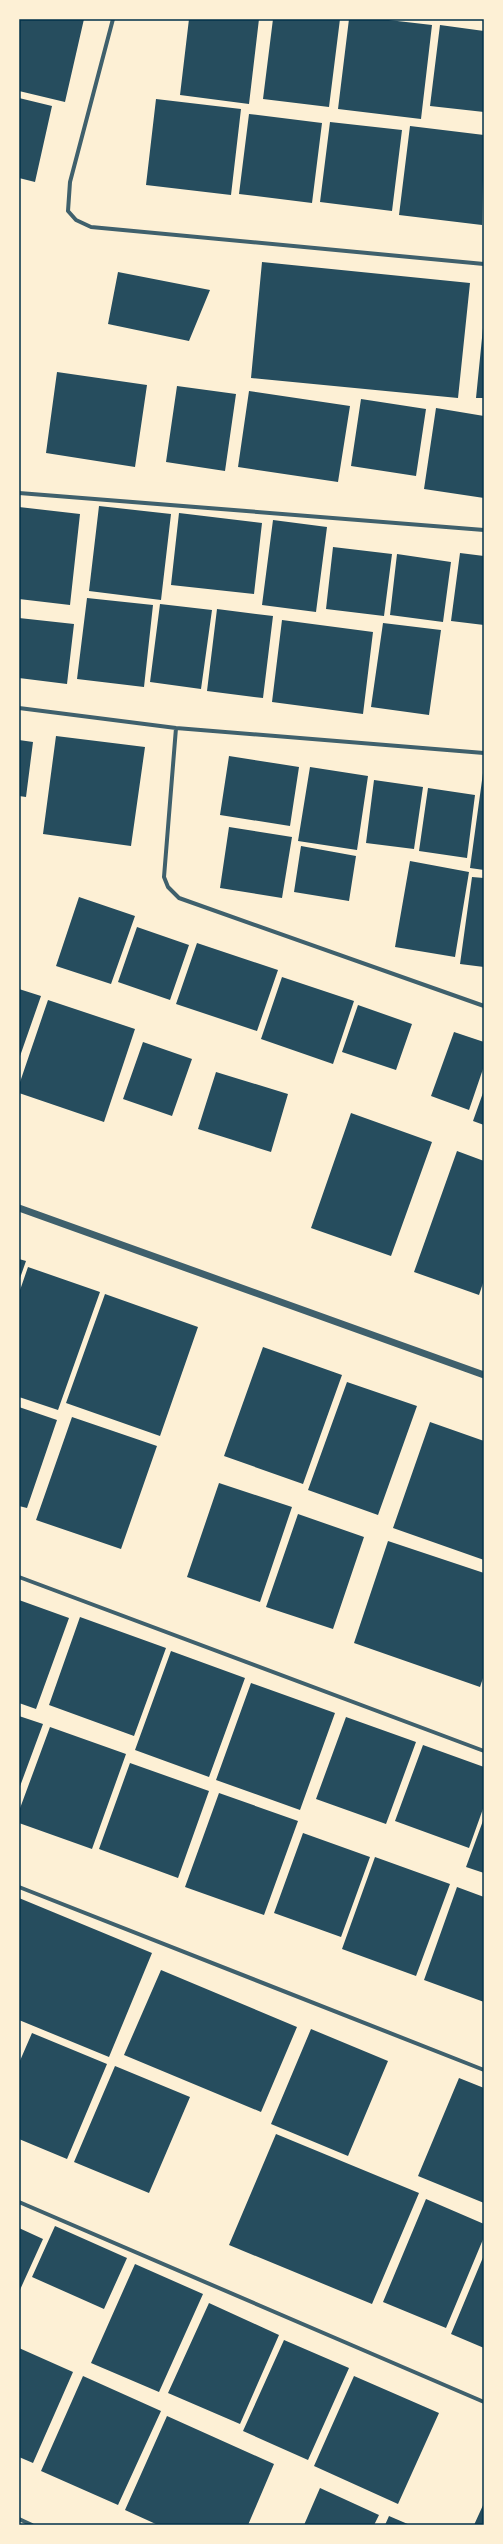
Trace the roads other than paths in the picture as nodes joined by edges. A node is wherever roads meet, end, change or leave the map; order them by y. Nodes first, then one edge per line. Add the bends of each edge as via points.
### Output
1 (113, 19) edge
2 (484, 264) edge
3 (19, 493) edge
4 (484, 530) edge
5 (19, 708) edge
6 (176, 728) junction
7 (484, 753) edge
8 (484, 1006) edge
9 (19, 1208) edge
10 (484, 1375) edge
11 (19, 1577) edge
12 (484, 1751) edge
13 (19, 1887) edge
14 (484, 2070) edge
15 (19, 2202) edge
16 (484, 2402) edge
17 (19, 2519) edge
18 (32, 2525) edge

1 - 2 street via 70,182 68,211 76,220 91,227
3 - 4 street
5 - 6 street
6 - 7 street
6 - 8 street via 164,877 168,887 179,898
9 - 10 street
11 - 12 street
13 - 14 street
15 - 16 street
17 - 18 street

